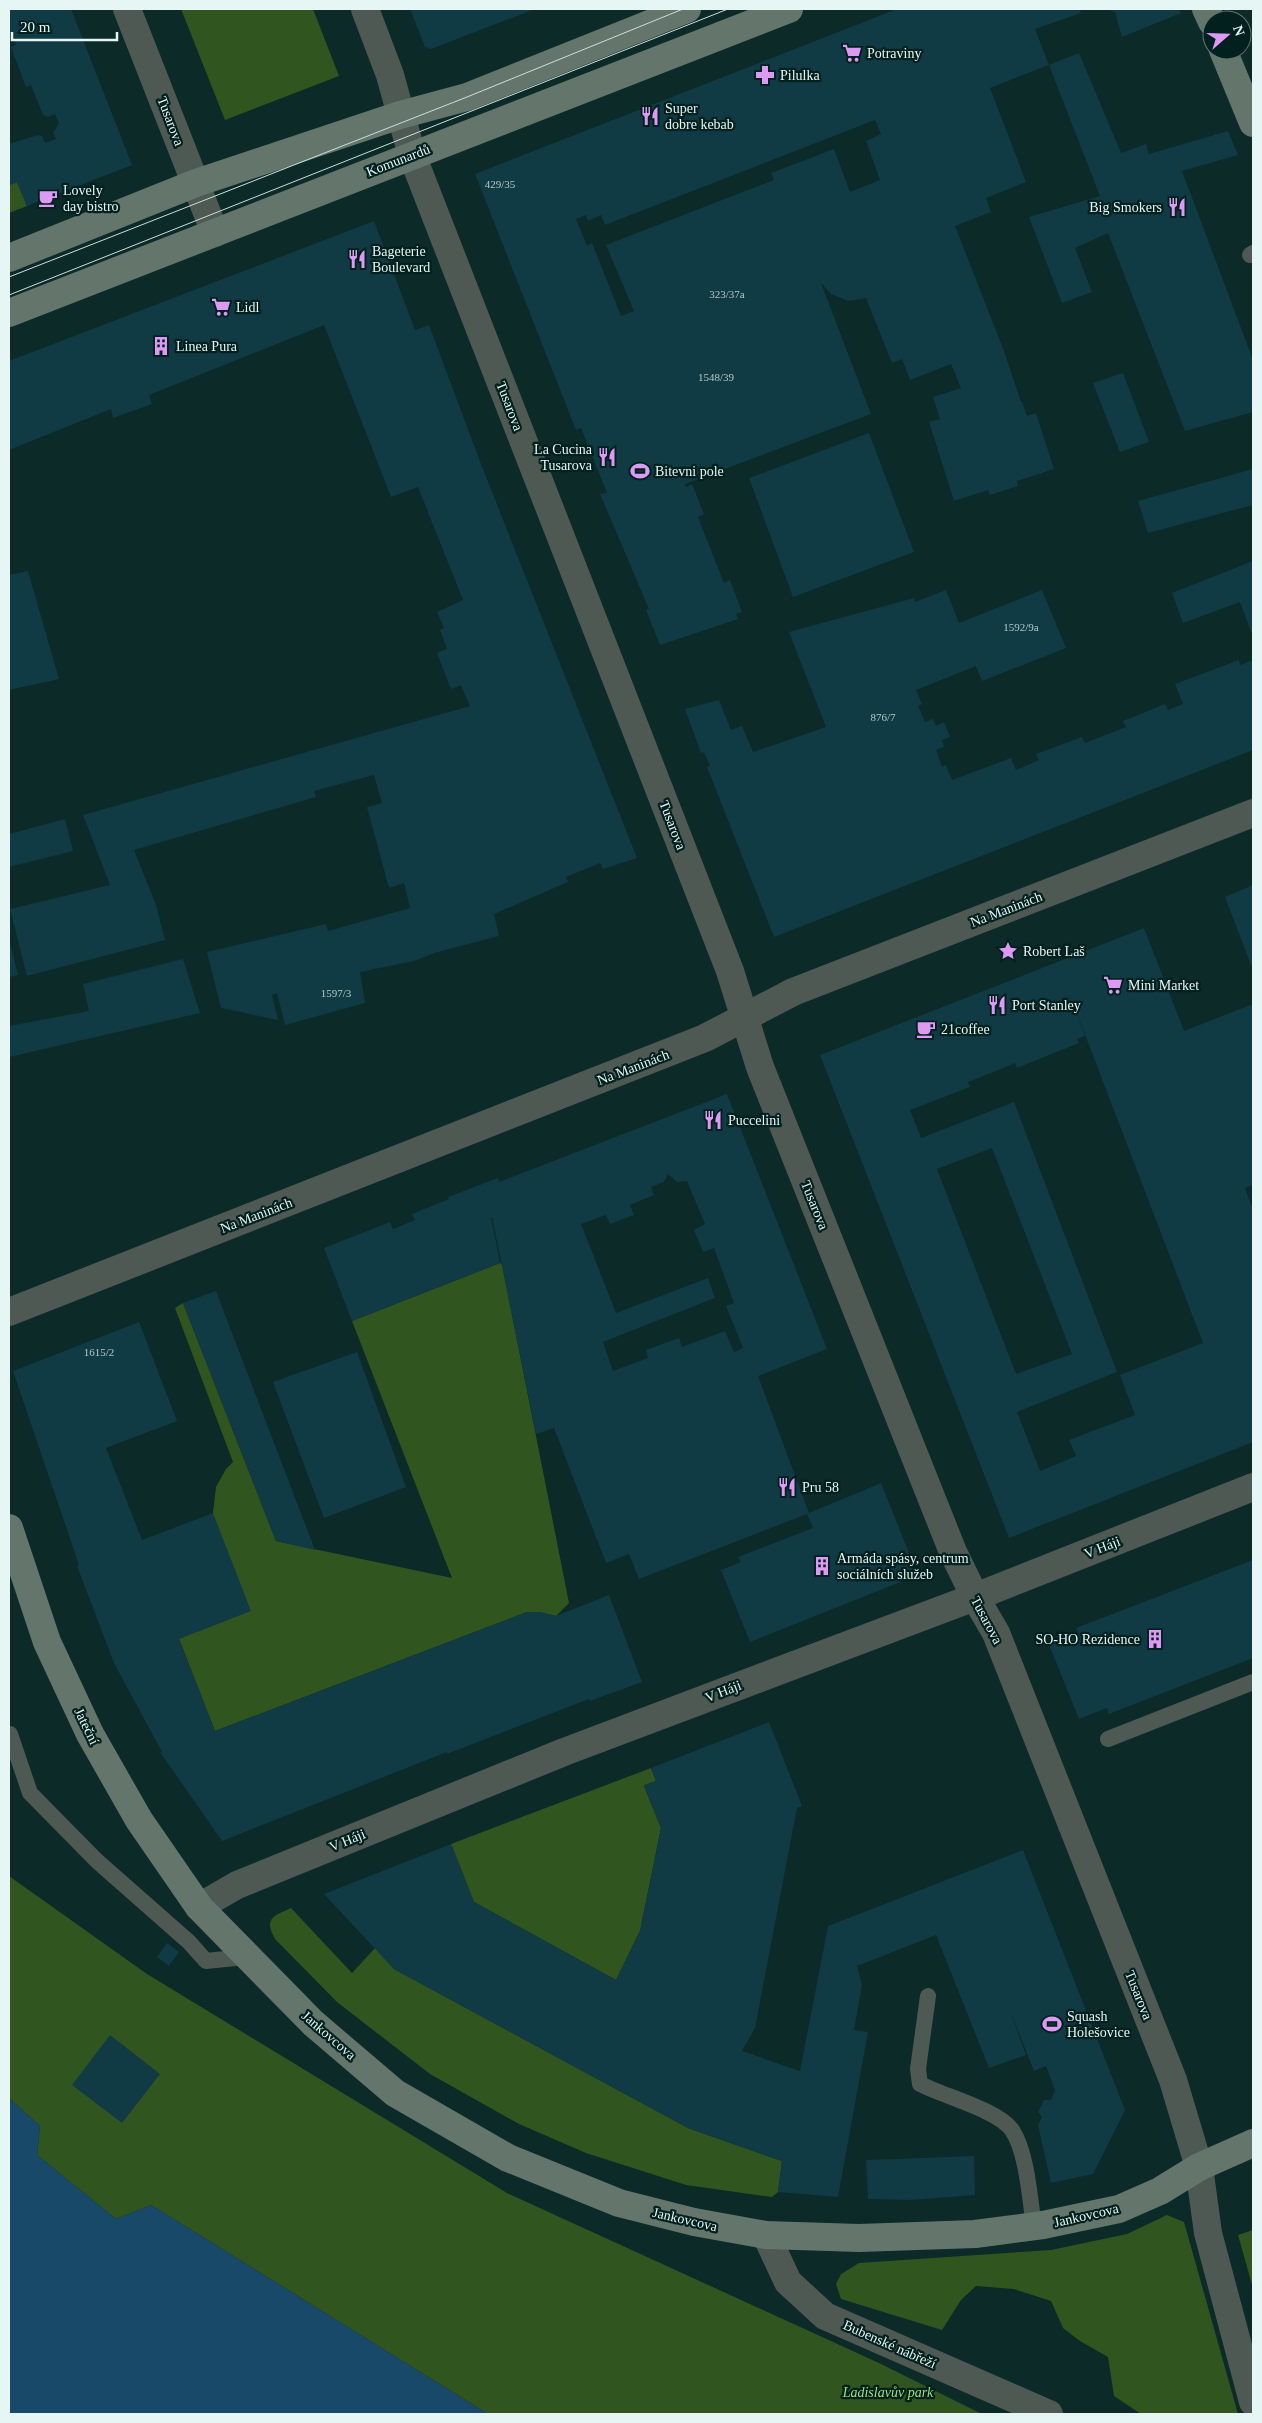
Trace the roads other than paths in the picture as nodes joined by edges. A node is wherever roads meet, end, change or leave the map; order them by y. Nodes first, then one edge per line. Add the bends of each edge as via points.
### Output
1 (127, 9) edge
2 (365, 9) edge
3 (687, 9) edge
4 (789, 9) edge
5 (1227, 60) edge
6 (400, 115) junction
7 (1253, 123) edge
8 (412, 155) junction
9 (196, 184) junction
10 (215, 233) junction
11 (9, 258) edge
12 (9, 313) edge
13 (1253, 813) edge
14 (745, 1016) junction
15 (9, 1312) edge
16 (1253, 1488) edge
17 (9, 1528) edge
18 (975, 1597) junction
19 (1253, 1682) edge
20 (10, 1734) edge
21 (1108, 1739) dead end
22 (198, 1907) junction
23 (245, 1956) junction
24 (928, 1996) dead end
25 (1253, 2143) edge
26 (1199, 2167) junction
27 (1034, 2227) junction
28 (766, 2235) junction
29 (1253, 2402) edge
30 (1049, 2414) edge

1 - 9 street, Tusarova
2 - 6 street, Tusarova via 390,75
3 - 6 street via 467,97
4 - 8 street, Komunardů
5 - 7 street
6 - 8 street, Tusarova
6 - 9 street
8 - 10 street, Komunardů
8 - 14 street, Tusarova
9 - 10 street, Tusarova
9 - 11 street
10 - 12 street, Komunardů
13 - 14 street, Na Maninách via 793,992
14 - 15 street, Na Maninách via 705,1038
14 - 18 street, Tusarova via 760,1067 953,1552
16 - 18 street, V Háji
17 - 22 street, Jateční via 47,1642 90,1734 139,1820
18 - 22 street, V Háji via 555,1756 237,1885
18 - 26 street, Tusarova via 996,1633 1173,2080
19 - 21 lane
20 - 23 lane via 30,1793 97,1861 189,1942 206,1961
22 - 23 street, Jankovcova
23 - 28 street, Jankovcova via 313,2023 395,2093 508,2158 619,2203 694,2222
24 - 27 lane via 918,2069 920,2084 978,2108 1012,2130 1028,2182
25 - 26 street, Jankovcova
26 - 27 street, Jankovcova via 1160,2191 1119,2208
26 - 29 street, Tusarova via 1208,2233
27 - 28 street, Jankovcova via 966,2235 859,2238
28 - 30 street, Bubenské nábřeží via 788,2282 825,2316

